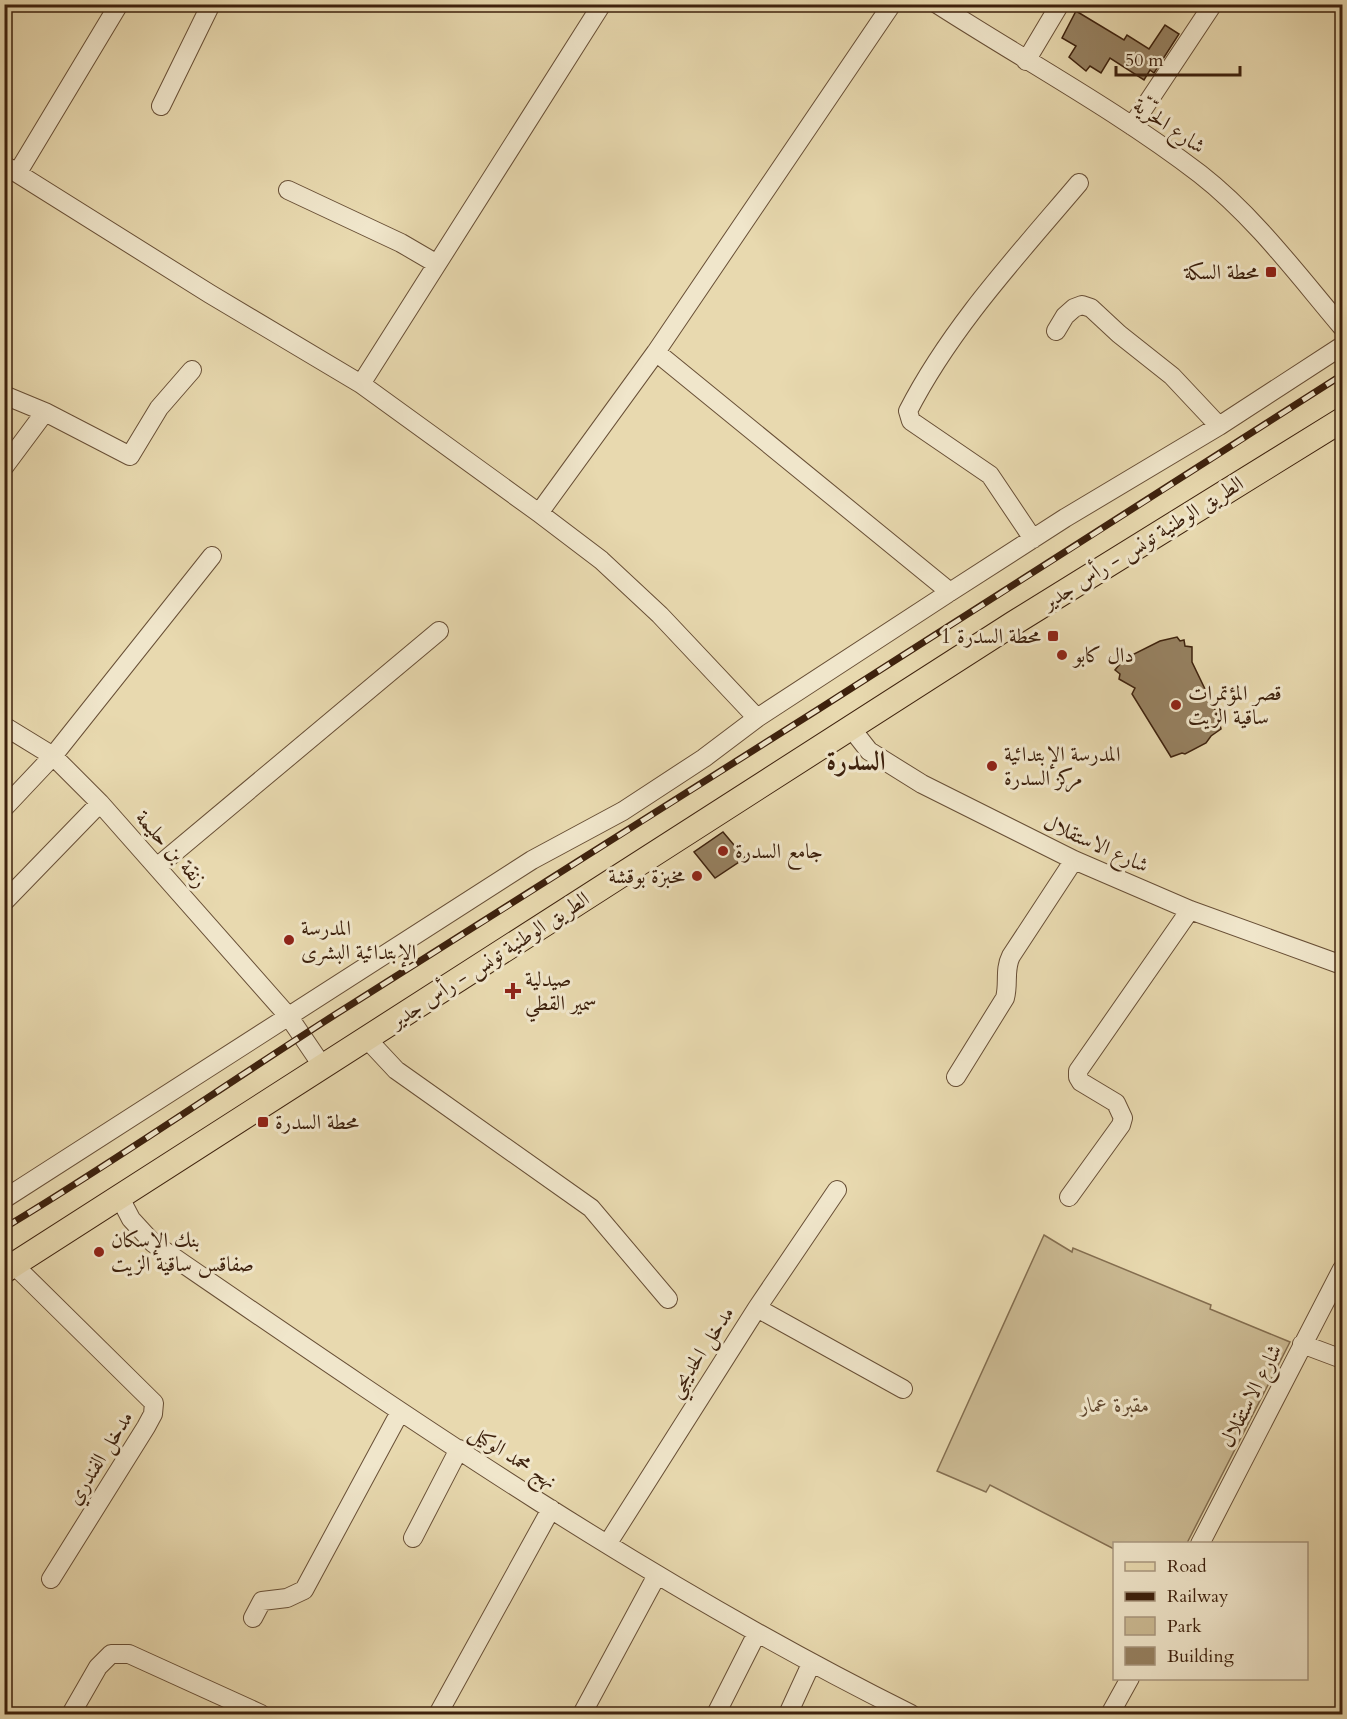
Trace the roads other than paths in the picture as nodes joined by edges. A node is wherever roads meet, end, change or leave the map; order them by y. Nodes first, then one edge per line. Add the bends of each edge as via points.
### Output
1 (120, 4) edge
2 (211, 4) edge
3 (602, 4) edge
4 (892, 4) edge
5 (937, 4) edge
6 (1060, 4) edge
7 (1213, 4) edge
8 (1026, 61) junction
9 (161, 106) dead end
10 (1132, 126) junction
11 (11, 169) edge
12 (1079, 183) dead end
13 (288, 190) dead end
14 (437, 264) junction
15 (1342, 327) edge
16 (1056, 331) dead end
17 (1342, 346) edge
18 (656, 352) junction
19 (192, 370) dead end
20 (361, 384) junction
21 (4, 395) edge
22 (45, 412) junction
23 (1342, 420) edge
24 (1219, 426) junction
25 (4, 467) edge
26 (539, 513) junction
27 (1033, 539) junction
28 (212, 556) dead end
29 (950, 592) junction
30 (439, 631) dead end
31 (758, 718) junction
32 (4, 726) edge
33 (851, 728) junction
34 (53, 756) junction
35 (100, 803) junction
36 (4, 808) edge
37 (1074, 860) junction
38 (157, 867) junction
39 (4, 902) edge
40 (1190, 910) junction
41 (1342, 965) edge
42 (289, 1017) junction
43 (367, 1039) junction
44 (323, 1067) junction
45 (956, 1077) dead end
46 (837, 1190) dead end
47 (1069, 1197) dead end
48 (4, 1198) edge
49 (120, 1198) junction
50 (9, 1268) edge
51 (1342, 1269) edge
52 (668, 1299) dead end
53 (757, 1308) junction
54 (1302, 1344) junction
55 (1342, 1359) edge
56 (903, 1389) dead end
57 (400, 1412) junction
58 (459, 1449) junction
59 (551, 1509) junction
60 (413, 1538) dead end
61 (1201, 1542) edge
62 (608, 1543) junction
63 (657, 1575) junction
64 (51, 1579) dead end
65 (253, 1618) dead end
66 (758, 1633) junction
67 (811, 1664) junction
68 (1129, 1680) edge
69 (70, 1714) edge
70 (261, 1714) edge
71 (438, 1714) edge
72 (582, 1714) edge
73 (716, 1714) edge
74 (788, 1714) edge
75 (911, 1714) edge
76 (1110, 1714) edge

1 - 11 street
2 - 9 street
3 - 14 street
4 - 18 street
5 - 8 street, شارع الحرّيّة
6 - 8 street
7 - 10 street
8 - 10 street, شارع الحرّيّة
10 - 15 street, شارع الحرّيّة via 1201,175 1230,202
11 - 20 street
12 - 27 street via 981,299 908,411 910,422 990,476
13 - 14 street
14 - 20 street
16 - 24 street via 1074,308 1091,308 1172,376
17 - 24 street
18 - 26 street
18 - 29 street
19 - 22 street via 159,408 130,456
20 - 26 street
21 - 22 street
22 - 25 street
23 - 33 main road, الطريق الوطنية تونس - رأس جدير
24 - 27 street
26 - 31 street via 601,560 660,615
27 - 29 street
28 - 34 street
29 - 31 street
30 - 38 street
31 - 42 street via 623,811 532,860
32 - 34 street, زنقة بن حليمة
33 - 37 street, شارع الاستقلال via 868,751 922,784
33 - 43 main road, الطريق الوطنية تونس - رأس جدير
34 - 35 street, زنقة بن حليمة
34 - 36 street
35 - 38 street, زنقة بن حليمة
35 - 39 street
37 - 40 street, شارع الاستقلال
37 - 45 street via 1011,956 1006,966 1005,998
38 - 42 street, زنقة بن حليمة
40 - 41 street, شارع الاستقلال
40 - 47 street via 1078,1071 1081,1082 1116,1103 1124,1118
42 - 44 street, زنقة بن حليمة
42 - 48 street
43 - 44 main road, الطريق الوطنية تونس - رأس جدير
43 - 52 street via 396,1070 591,1208
44 - 49 main road, الطريق الوطنية تونس - رأس جدير
46 - 53 street, مدخل الحديجي
49 - 50 main road, الطريق الوطنية تونس - رأس جدير
49 - 57 street, نهج محمد الوكيل via 153,1243
50 - 64 street, مدخل الفندري via 154,1403 146,1427
51 - 54 street, شارع الاستقلال
53 - 56 street
53 - 62 street, مدخل الحديجي
54 - 55 street
54 - 61 street, شارع الاستقلال
57 - 58 street, نهج محمد الوكيل
57 - 65 street via 304,1590 287,1598 262,1601
58 - 59 street, نهج محمد الوكيل
58 - 60 street
59 - 62 street, نهج محمد الوكيل
59 - 71 street
62 - 63 street, نهج محمد الوكيل
63 - 66 street, نهج محمد الوكيل
63 - 72 street
66 - 67 street, نهج محمد الوكيل
66 - 73 street
67 - 74 street
67 - 75 street, نهج محمد الوكيل
68 - 76 street
69 - 70 street via 98,1667 111,1654 129,1654

